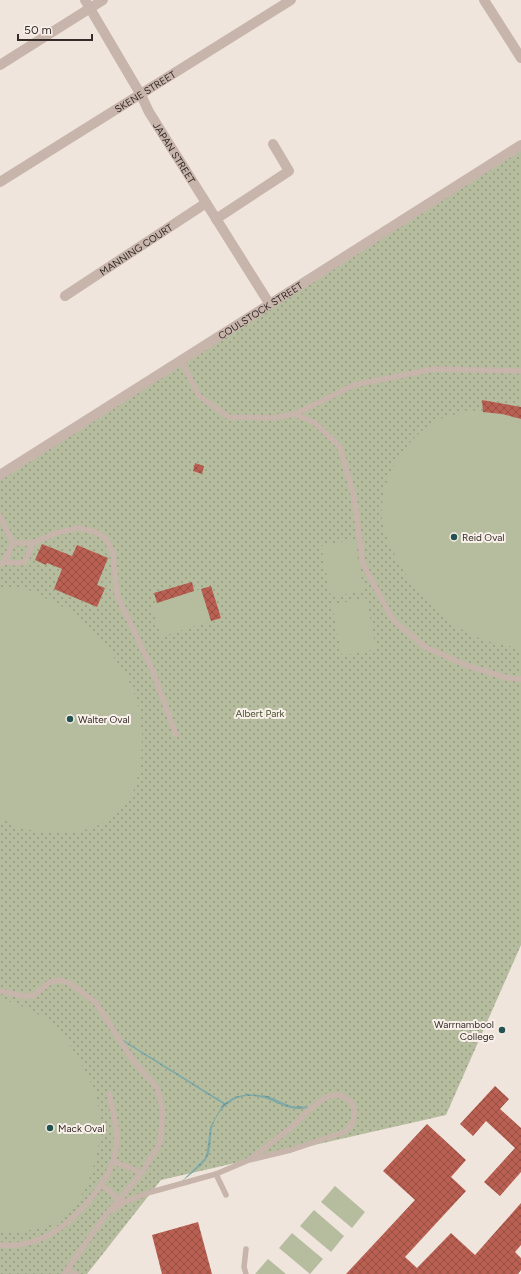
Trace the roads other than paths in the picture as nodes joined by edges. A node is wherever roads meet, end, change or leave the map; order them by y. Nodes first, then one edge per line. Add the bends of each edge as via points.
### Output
1 (104, 0) edge
2 (290, 0) edge
3 (484, 0) edge
4 (87, 4) edge
5 (521, 58) edge
6 (0, 65) edge
7 (141, 95) junction
8 (273, 144) dead end
9 (521, 145) edge
10 (0, 182) edge
11 (206, 203) junction
12 (216, 219) junction
13 (65, 296) dead end
14 (269, 303) junction
15 (181, 360) junction
16 (521, 371) edge
17 (295, 414) junction
18 (0, 475) edge
19 (0, 516) edge
20 (13, 543) junction
21 (33, 543) junction
22 (2, 563) edge
23 (521, 679) edge
24 (176, 734) dead end
25 (0, 991) edge
26 (108, 1094) dead end
27 (249, 1160) junction
28 (114, 1162) junction
29 (141, 1174) junction
30 (216, 1174) junction
31 (101, 1185) junction
32 (226, 1195) dead end
33 (118, 1201) junction
34 (105, 1216) junction
35 (0, 1246) edge
36 (246, 1249) dead end
37 (66, 1272) edge
38 (76, 1274) edge
39 (246, 1274) edge

1 - 4 street
2 - 7 street, SKENE STREET
3 - 5 street
4 - 6 street
4 - 7 street, JAPAN STREET
7 - 10 street, SKENE STREET
7 - 11 street, JAPAN STREET
8 - 12 street via 289,171
9 - 14 street, COULSTOCK STREET
11 - 12 street, JAPAN STREET
11 - 13 street, MANNING COURT
12 - 14 street, JAPAN STREET
14 - 15 street, COULSTOCK STREET
15 - 17 lane via 199,396 229,417 273,418
15 - 18 street, COULSTOCK STREET
16 - 17 lane via 434,369 354,385
17 - 23 lane via 315,423 340,447 354,497 363,564 394,620 425,647 468,666 508,678
19 - 20 lane
20 - 21 lane
20 - 22 lane
21 - 22 lane via 26,560 21,563
21 - 24 lane via 56,533 78,528 96,532 106,538 113,553 118,595 152,669
25 - 29 lane via 33,996 50,982 60,980 71,984 96,1003 132,1060 157,1088 160,1098 163,1112 160,1142
26 - 28 lane via 115,1120
27 - 27 lane via 328,1096 341,1095 351,1102 355,1111 352,1124 345,1132 291,1150
27 - 30 lane
28 - 29 lane
28 - 31 lane
29 - 33 lane
30 - 32 lane
30 - 34 lane via 124,1202
31 - 33 lane
31 - 35 lane via 84,1208 61,1229 24,1244
33 - 34 lane
34 - 37 lane
36 - 39 lane
37 - 38 lane

